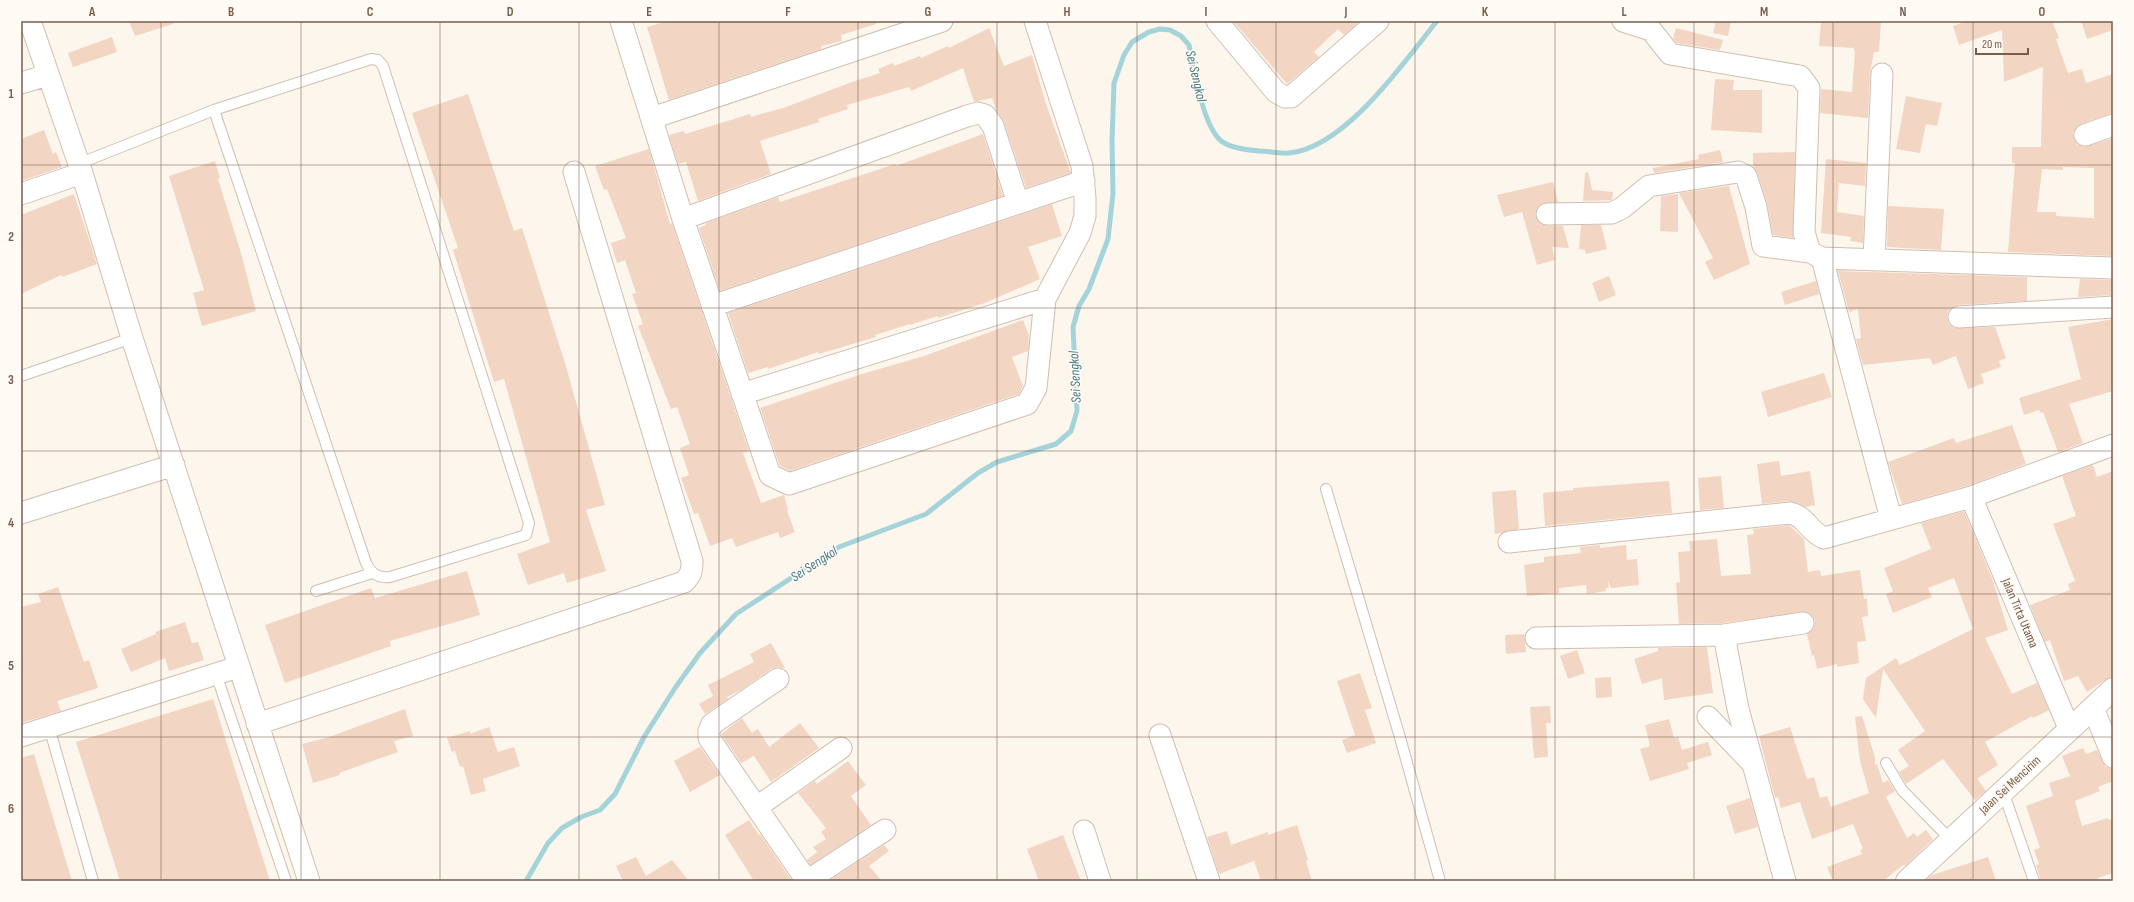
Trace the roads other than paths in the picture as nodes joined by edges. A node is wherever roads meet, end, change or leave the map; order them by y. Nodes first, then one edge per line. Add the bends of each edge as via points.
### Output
1 (30, 21) edge
2 (621, 21) edge
3 (942, 21) edge
4 (1035, 21) edge
5 (1218, 21) edge
6 (1378, 21) edge
7 (1624, 21) edge
8 (1882, 74) dead end
9 (48, 75) junction
10 (21, 83) edge
11 (214, 110) junction
12 (652, 118) junction
13 (2113, 125) edge
14 (2085, 135) dead end
15 (80, 169) junction
16 (574, 172) dead end
17 (1084, 181) junction
18 (21, 194) edge
19 (1018, 203) junction
20 (1547, 214) dead end
21 (683, 219) junction
22 (1816, 255) junction
23 (1874, 260) junction
24 (2113, 268) edge
25 (1045, 299) junction
26 (712, 306) junction
27 (2113, 307) edge
28 (1959, 317) dead end
29 (132, 338) junction
30 (21, 376) edge
31 (742, 394) junction
32 (2113, 445) edge
33 (174, 465) junction
34 (1326, 489) dead end
35 (1971, 497) junction
36 (21, 513) edge
37 (1891, 519) junction
38 (1509, 542) dead end
39 (372, 573) junction
40 (316, 592) dead end
41 (1803, 623) dead end
42 (1724, 635) junction
43 (1536, 638) dead end
44 (238, 667) junction
45 (216, 674) junction
46 (778, 679) dead end
47 (2113, 689) edge
48 (2093, 708) junction
49 (1708, 717) dead end
50 (257, 724) junction
51 (49, 727) junction
52 (2069, 728) junction
53 (1160, 734) dead end
54 (21, 736) edge
55 (842, 748) dead end
56 (2113, 757) edge
57 (1886, 763) dead end
58 (1753, 764) junction
59 (2003, 791) junction
60 (756, 807) junction
61 (885, 830) dead end
62 (1084, 831) dead end
63 (1950, 840) junction
64 (93, 881) edge
65 (286, 881) edge
66 (308, 881) edge
67 (807, 881) edge
68 (1100, 881) edge
69 (1209, 881) edge
70 (1440, 881) edge
71 (1785, 881) edge
72 (1906, 881) edge
73 (2034, 881) edge

1 - 9 street
2 - 12 street
3 - 12 street
4 - 17 street via 1082,166
5 - 6 street via 1276,92 1291,97
7 - 22 street via 1651,30 1670,54 1800,76 1805,82 1809,88 1804,232
8 - 23 street
9 - 10 street
9 - 15 street
11 - 15 lane
11 - 39 lane
11 - 39 lane via 371,59 378,60 383,66 529,527 526,535 390,577 379,578
12 - 21 street
13 - 14 street
15 - 18 street
15 - 29 street
16 - 50 street via 692,561 690,576 684,582
17 - 19 street
17 - 25 street via 1084,216 1080,233
19 - 21 street via 993,126 985,115 978,114
19 - 26 street
20 - 22 street via 1612,213 1649,186 1738,172 1746,176 1756,207 1763,246
21 - 26 street
22 - 23 street
22 - 37 street
23 - 24 street
25 - 31 street
25 - 31 street via 1036,388 1027,404 789,484 770,476
26 - 31 street
27 - 28 street
29 - 30 lane
29 - 33 street
32 - 35 street
33 - 36 street
33 - 44 street
34 - 70 lane
35 - 37 street
35 - 52 street, Jalan Tirta Utama
37 - 38 street via 1824,538 1813,532 1802,517 1790,513
39 - 40 lane
41 - 42 street
42 - 43 street
42 - 58 street via 1738,709
44 - 45 street
44 - 50 street
45 - 51 street
45 - 65 lane
46 - 60 street via 712,724 709,731 709,738
47 - 48 street, Jalan Sei Mencirim
48 - 52 street, Jalan Sei Mencirim
48 - 56 street
49 - 58 street
50 - 66 street
51 - 54 street
51 - 64 lane
52 - 59 street, Jalan Sei Mencirim
53 - 69 street
55 - 60 street
57 - 63 lane via 1902,790
58 - 71 street
59 - 63 street, Jalan Sei Mencirim
59 - 73 lane
60 - 67 street
61 - 67 street
62 - 68 street
63 - 72 street, Jalan Sei Mencirim

